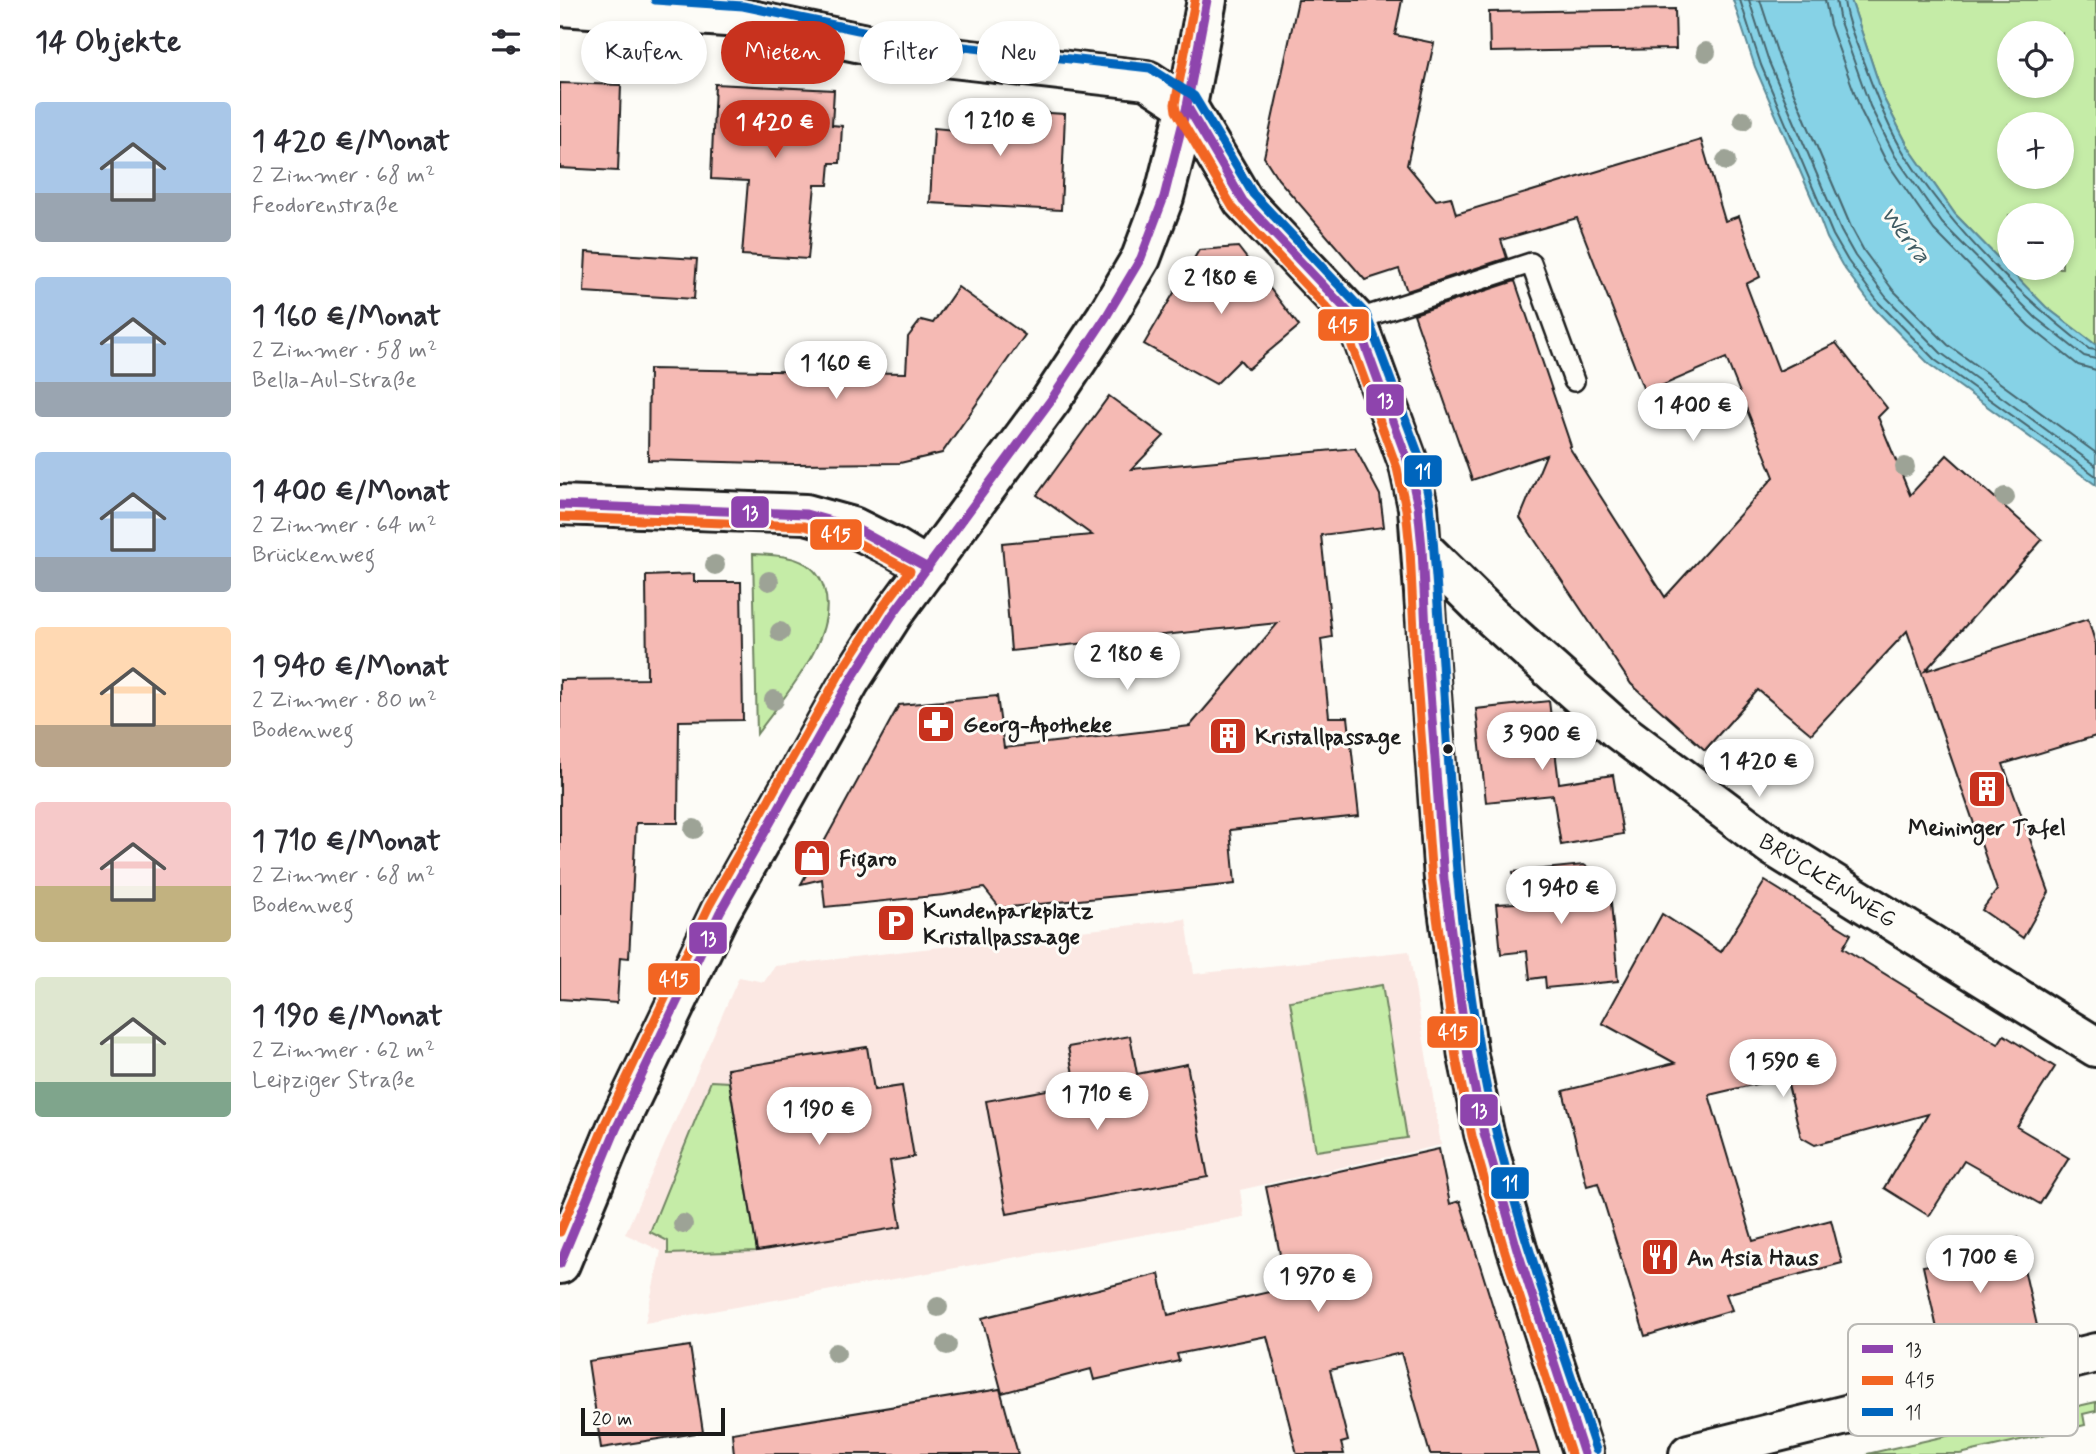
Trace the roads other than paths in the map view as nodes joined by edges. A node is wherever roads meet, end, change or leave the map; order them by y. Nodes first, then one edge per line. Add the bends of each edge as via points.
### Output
1 (1207, 0) edge
2 (560, 6) edge
3 (1187, 106) junction
4 (1356, 320) junction
5 (1574, 382) dead end
6 (560, 505) edge
7 (1422, 548) junction
8 (928, 568) junction
9 (2096, 1047) edge
10 (560, 1264) edge
11 (2096, 1353) edge
12 (2078, 1357) edge
13 (1848, 1415) edge
14 (1584, 1454) edge
15 (1689, 1454) edge

1 - 3 street
2 - 3 street via 741,18 909,53 1147,80
3 - 4 street via 1243,201
3 - 8 street via 1164,197 1141,258 1051,400
4 - 5 lane via 1531,263
4 - 7 street via 1409,465
6 - 8 street via 806,514 853,527
7 - 9 street, BRÜCKENWEG via 1617,729 1771,845
7 - 14 street via 1444,879 1468,1056 1517,1249
8 - 10 street via 850,681 720,912 616,1129
11 - 12 street
13 - 15 street

